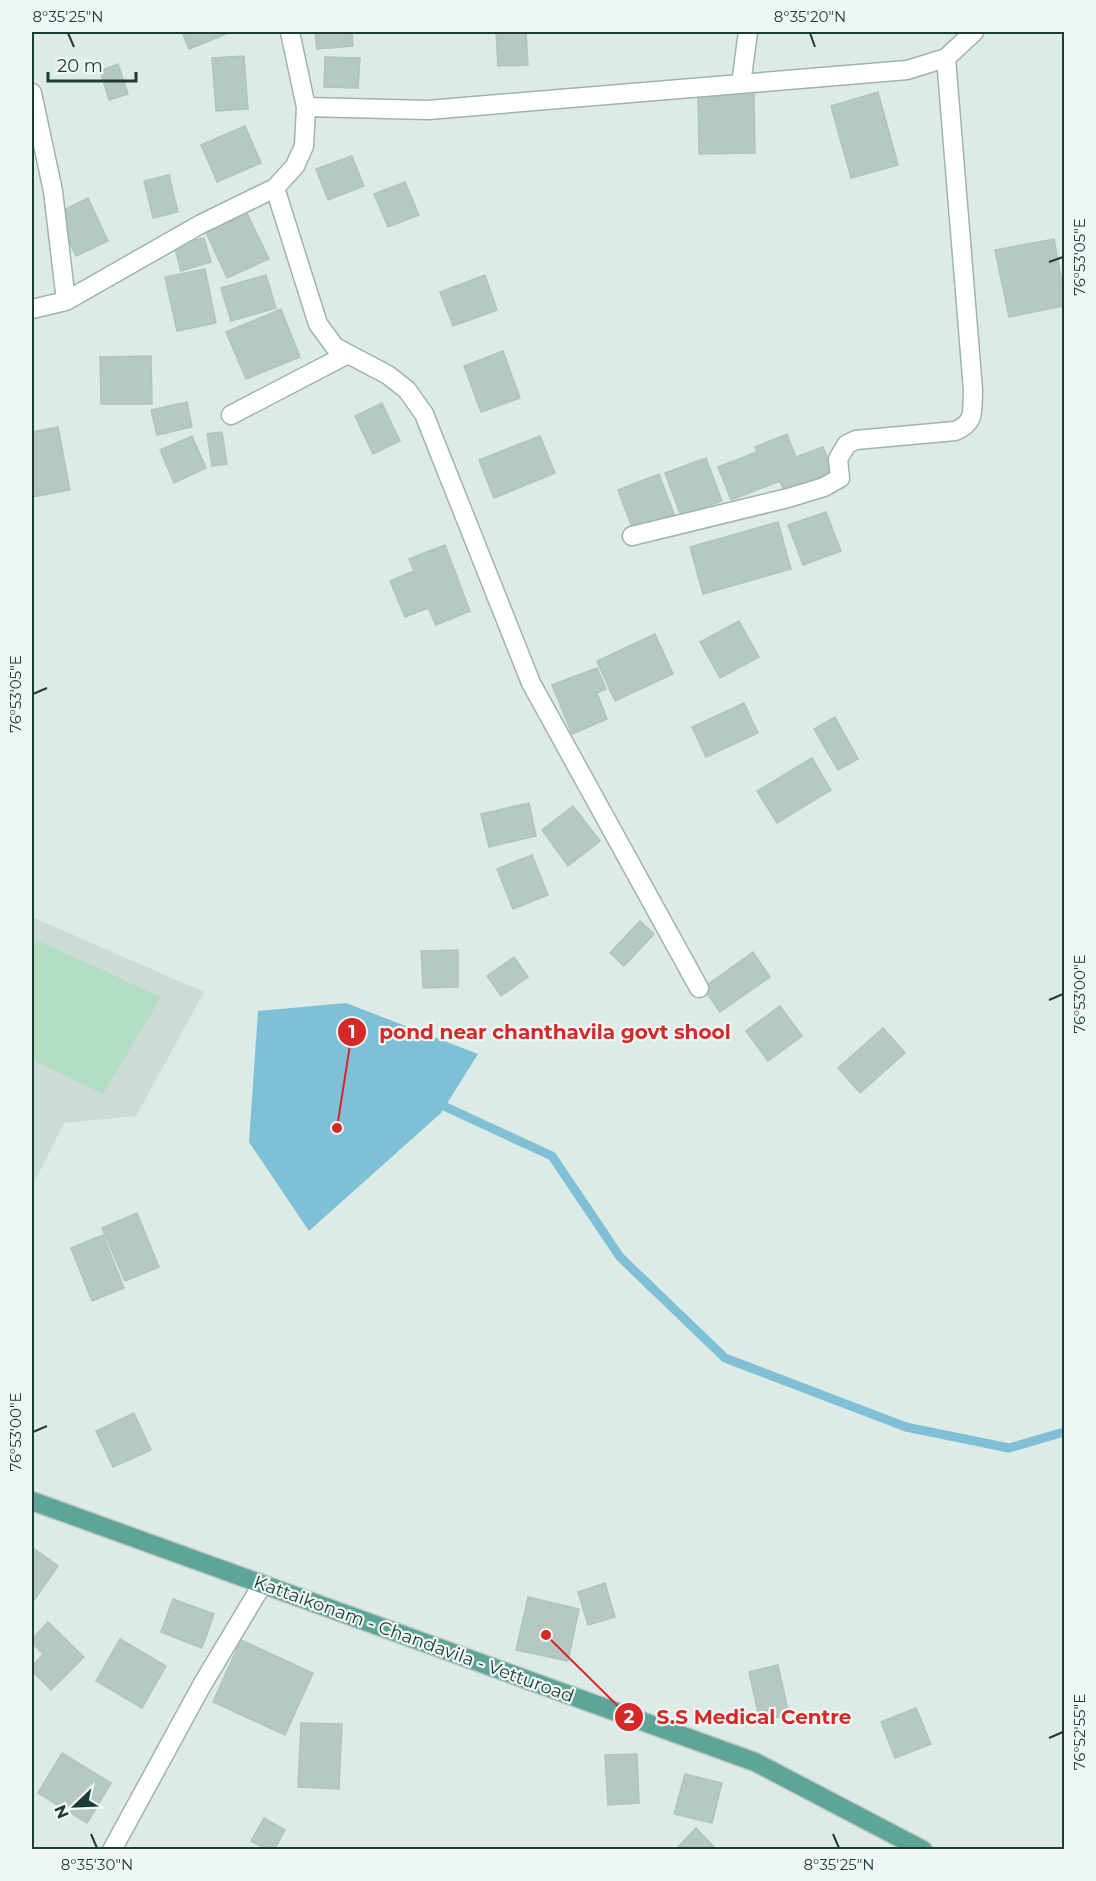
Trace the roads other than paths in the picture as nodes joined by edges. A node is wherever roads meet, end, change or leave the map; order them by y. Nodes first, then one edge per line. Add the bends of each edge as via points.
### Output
1 (290, 32) edge
2 (748, 32) edge
3 (974, 32) edge
4 (946, 58) junction
5 (741, 84) junction
6 (32, 93) edge
7 (306, 107) junction
8 (275, 188) junction
9 (66, 301) junction
10 (32, 309) edge
11 (348, 354) junction
12 (231, 415) dead end
13 (632, 536) dead end
14 (699, 988) dead end
15 (32, 1501) edge
16 (262, 1585) junction
17 (112, 1850) edge
18 (923, 1850) edge

1 - 7 street
2 - 5 street
3 - 4 street
4 - 5 street via 907,70
4 - 13 street via 973,390 972,417 966,427 856,440 847,444 838,459 840,478 824,487
5 - 7 street via 428,110
6 - 9 street via 53,191
7 - 8 street via 304,146 295,166
8 - 9 street via 201,224
8 - 11 street via 318,324 335,347
9 - 10 street
11 - 12 street
11 - 14 street via 401,385 424,414 531,684
15 - 16 main road, Kattaikonam - Chandavila - Vetturoad
16 - 17 street
16 - 18 main road, Kattaikonam - Chandavila - Vetturoad via 755,1762

